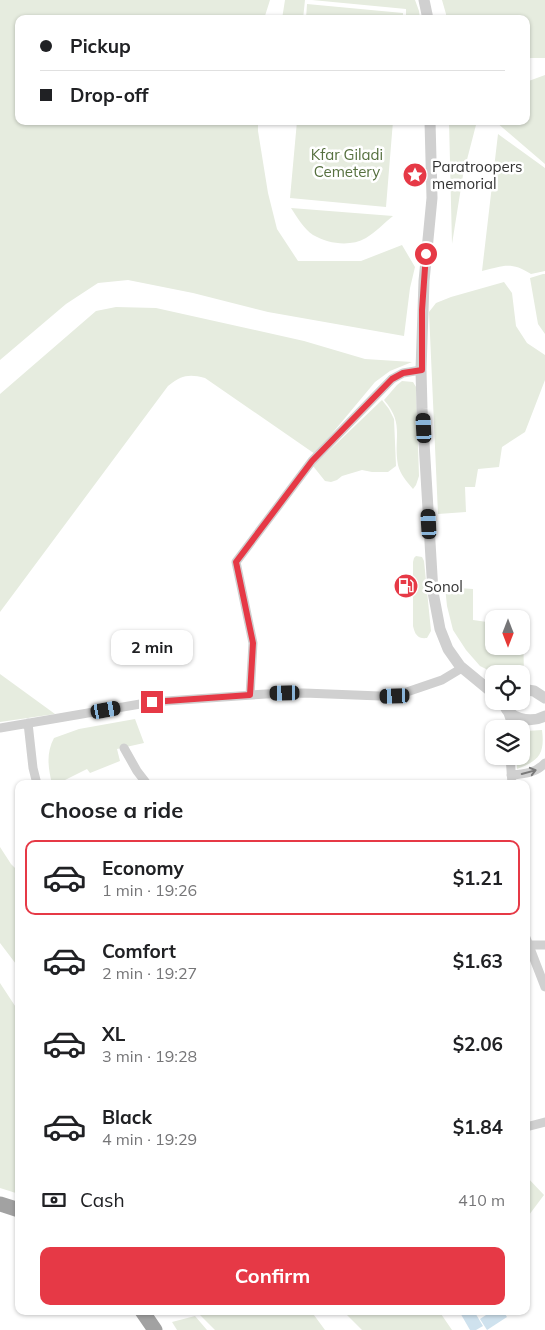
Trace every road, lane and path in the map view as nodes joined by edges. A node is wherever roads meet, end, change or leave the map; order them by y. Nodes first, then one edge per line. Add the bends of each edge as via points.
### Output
1 (424, 0) edge
2 (427, 15) edge
3 (430, 125) edge
4 (422, 370) junction
5 (462, 668) junction
6 (474, 678) junction
7 (485, 681) edge
8 (485, 687) edge
9 (530, 690) edge
10 (250, 695) junction
11 (545, 698) edge
12 (510, 710) edge
13 (545, 716) edge
14 (530, 720) joint
15 (28, 723) junction
16 (0, 728) edge
17 (124, 748) dead end
18 (545, 763) edge
19 (510, 765) edge
20 (36, 780) edge
21 (144, 780) edge
22 (511, 780) edge
23 (530, 943) edge
24 (545, 945) edge
25 (530, 950) edge
26 (545, 987) edge
27 (545, 1122) edge
28 (530, 1126) edge
29 (0, 1204) edge
30 (15, 1209) edge
31 (145, 1315) edge
32 (155, 1330) edge

1 - 2 street
3 - 4 street via 432,198 423,291
4 - 5 street via 435,605 444,640
4 - 10 street via 403,373 392,379 312,461 236,562 253,643
5 - 6 street
5 - 10 street via 442,680 395,696
6 - 7 street
6 - 8 street
9 - 11 street
10 - 15 street via 152,702
12 - 14 street via 519,718
13 - 14 street
15 - 16 street
15 - 20 street
17 - 21 street
22 -> 18 street
19 - 22 street
23 - 24 street
25 - 26 street
27 - 28 street
29 - 30 highway
31 - 32 highway

